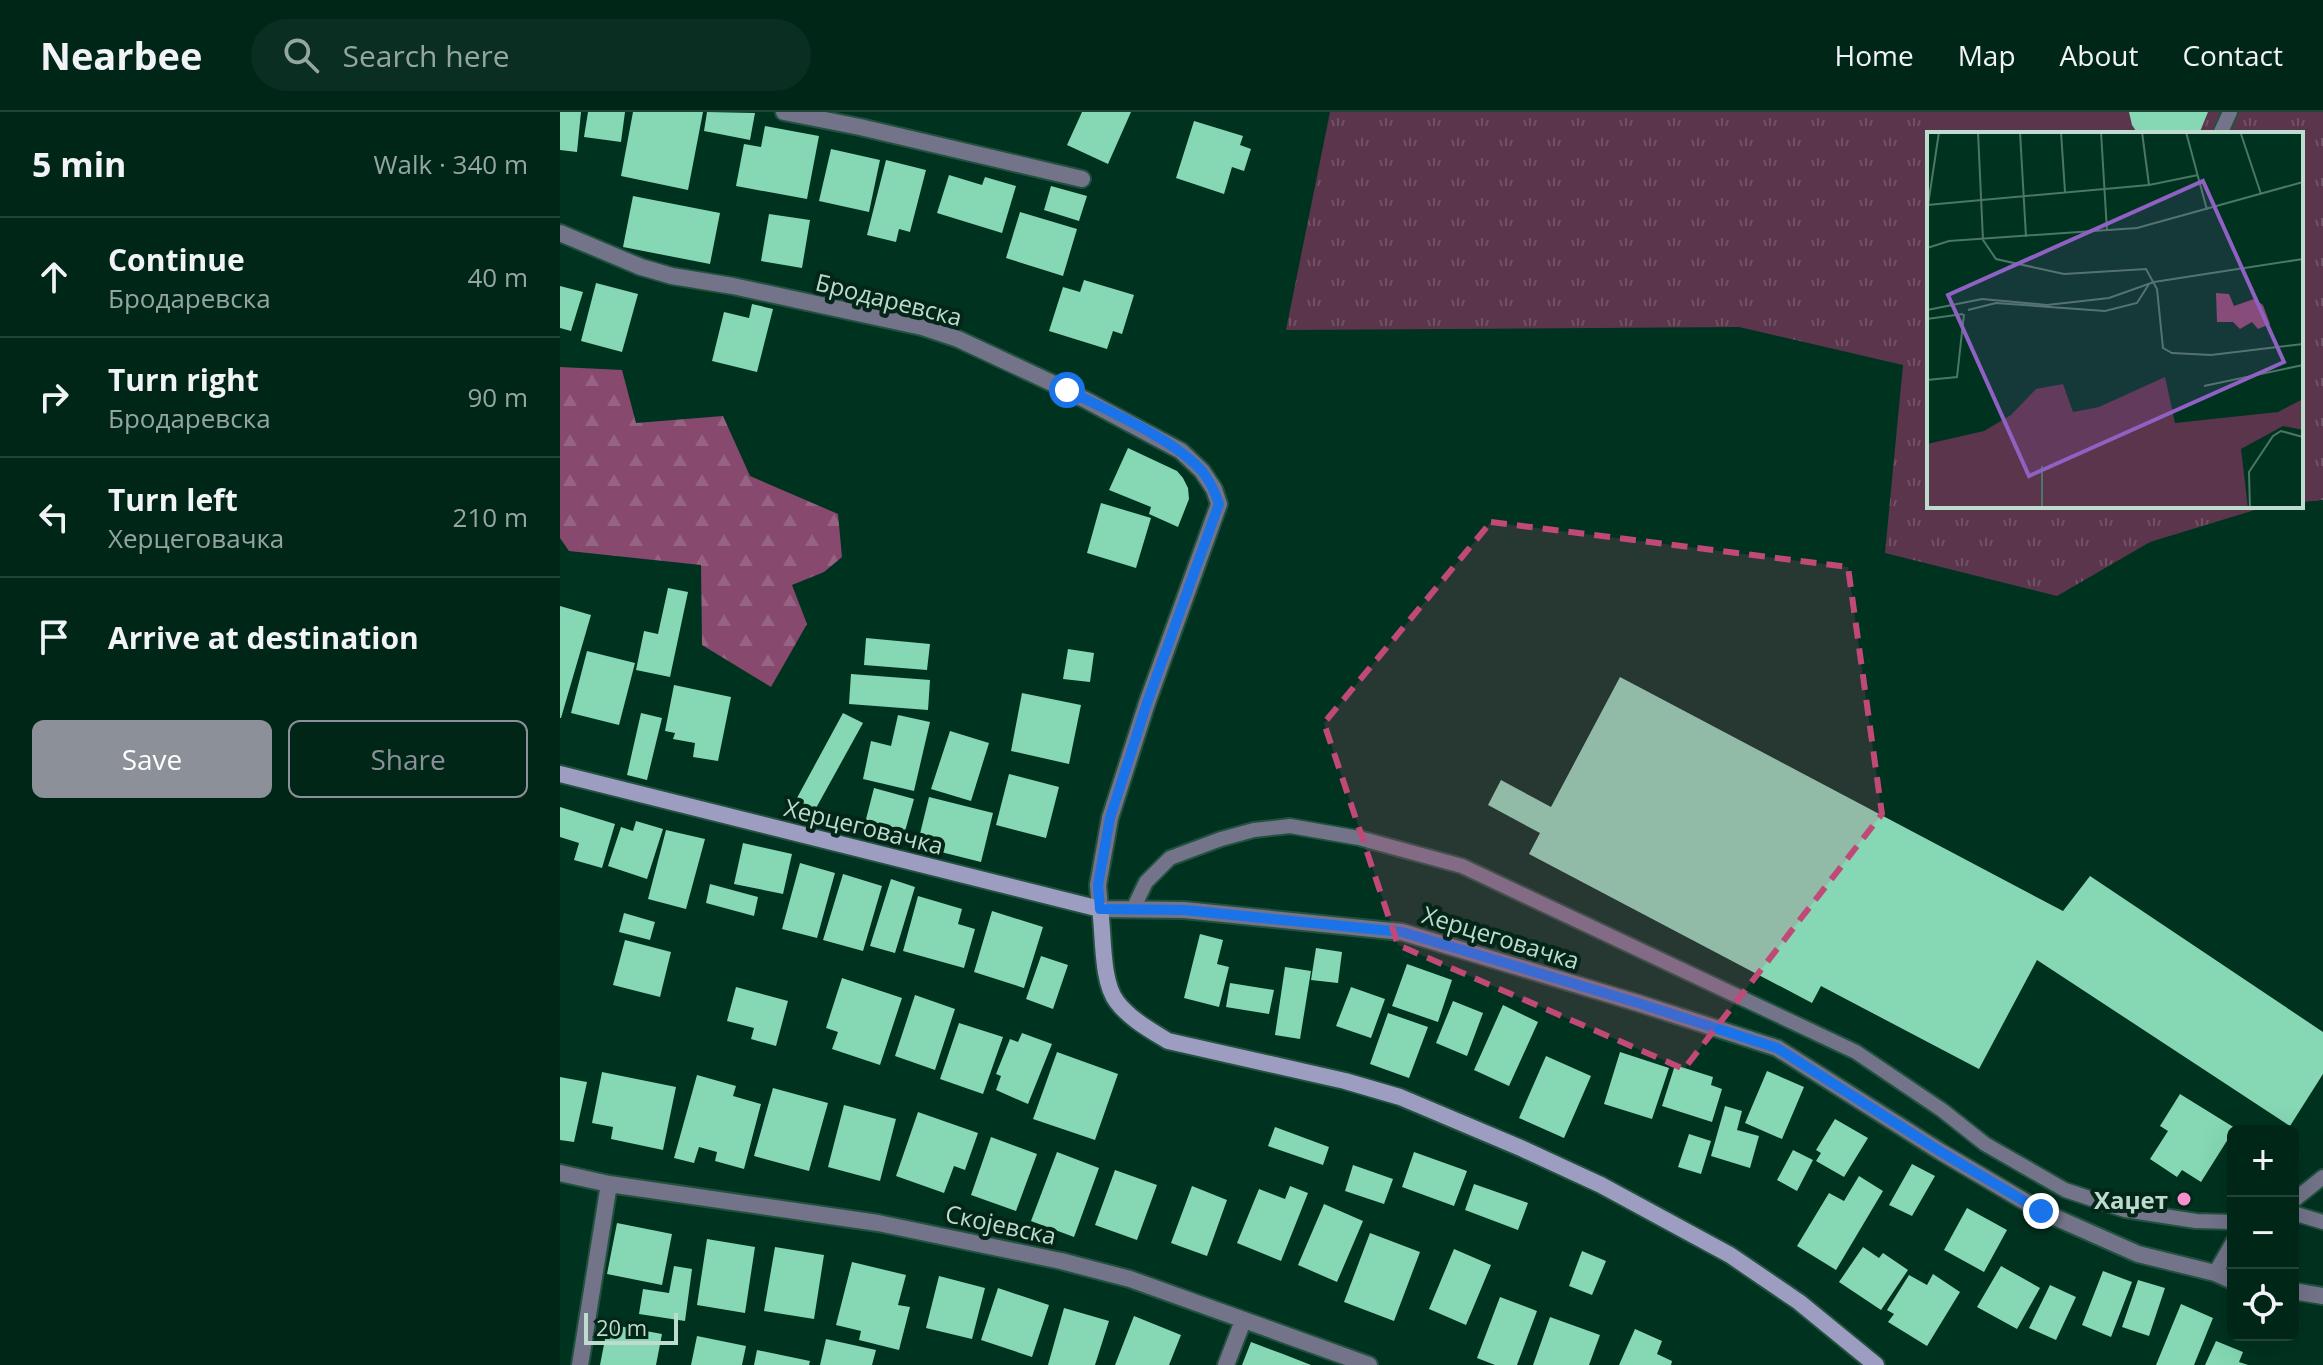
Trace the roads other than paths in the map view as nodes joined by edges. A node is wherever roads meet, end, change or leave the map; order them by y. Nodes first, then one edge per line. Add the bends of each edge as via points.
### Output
1 (784, 112) edge
2 (2230, 112) edge
3 (2221, 132) edge
4 (1082, 179) dead end
5 (560, 233) edge
6 (560, 774) edge
7 (1100, 909) junction
8 (1133, 909) junction
9 (560, 1173) edge
10 (2323, 1177) edge
11 (609, 1184) junction
12 (2298, 1197) edge
13 (2299, 1215) edge
14 (2227, 1222) edge
15 (2323, 1222) edge
16 (2227, 1252) edge
17 (2215, 1273) junction
18 (2227, 1278) edge
19 (2299, 1292) edge
20 (2323, 1296) edge
21 (1243, 1321) junction
22 (580, 1365) edge
23 (1226, 1365) edge
24 (1369, 1365) edge
25 (1876, 1365) edge

1 - 4 street
2 - 3 lane
5 - 7 street, Бродаревска via 672,276 958,339 1147,432 1181,451 1202,471 1219,504 1110,818 1098,885
6 - 7 street, Херцеговачка
7 - 8 street, Херцеговачка
7 - 25 street via 1108,980 1116,1001 1144,1027 1168,1041 1400,1097 1601,1185 1730,1255
8 - 14 lane via 1146,882 1170,858 1254,830 1290,826 1462,866 1856,1052 1985,1144 2065,1190 2125,1210
8 - 17 street, Херцеговачка via 1402,932 1777,1048 2041,1211 2138,1254
9 - 11 street, Скојевска
10 - 12 lane
11 - 21 street, Скојевска via 988,1244 1130,1279
11 - 22 street
13 - 15 lane
16 - 17 lane
17 - 18 street, Херцеговачка
19 - 20 street
21 - 23 street
21 - 24 street, Скојевска

